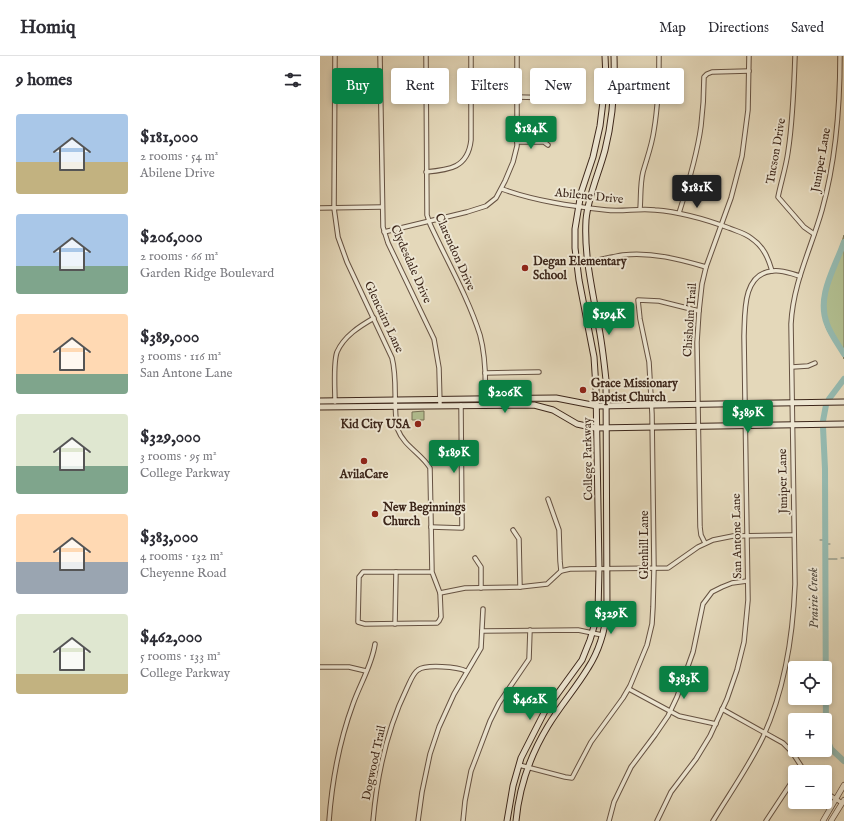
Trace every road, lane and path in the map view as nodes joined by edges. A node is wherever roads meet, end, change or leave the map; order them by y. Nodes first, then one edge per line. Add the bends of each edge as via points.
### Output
1 (335, 56) edge
2 (380, 56) edge
3 (426, 56) edge
4 (471, 56) edge
5 (517, 56) edge
6 (605, 56) edge
7 (614, 56) edge
8 (659, 56) edge
9 (749, 56) edge
10 (795, 56) edge
11 (840, 56) edge
12 (517, 68) edge
13 (749, 71) junction
14 (517, 104) edge
15 (838, 112) junction
16 (844, 113) edge
17 (517, 142) junction
18 (548, 145) dead end
19 (426, 172) junction
20 (502, 189) junction
21 (579, 206) junction
22 (382, 207) junction
23 (320, 208) edge
24 (334, 208) junction
25 (588, 208) junction
26 (640, 210) junction
27 (679, 213) junction
28 (429, 222) junction
29 (722, 225) junction
30 (384, 232) junction
31 (814, 234) junction
32 (575, 248) junction
33 (586, 248) junction
34 (587, 262) junction
35 (706, 267) junction
36 (772, 270) junction
37 (800, 276) junction
38 (698, 311) junction
39 (374, 318) junction
40 (815, 363) dead end
41 (792, 367) junction
42 (485, 372) junction
43 (539, 372) dead end
44 (395, 399) junction
45 (440, 399) junction
46 (485, 399) junction
47 (335, 400) junction
48 (320, 401) edge
49 (792, 402) junction
50 (844, 402) edge
51 (745, 403) junction
52 (698, 404) junction
53 (440, 405) junction
54 (460, 405) junction
55 (485, 405) junction
56 (652, 405) junction
57 (395, 406) junction
58 (597, 406) junction
59 (606, 406) junction
60 (320, 407) edge
61 (335, 407) junction
62 (844, 424) edge
63 (793, 425) junction
64 (698, 426) junction
65 (746, 426) junction
66 (653, 427) junction
67 (597, 428) junction
68 (606, 428) junction
69 (548, 499) dead end
70 (431, 527) junction
71 (513, 530) dead end
72 (794, 535) junction
73 (747, 536) junction
74 (705, 543) junction
75 (475, 558) dead end
76 (599, 568) junction
77 (608, 568) junction
78 (654, 568) junction
79 (561, 571) junction
80 (396, 572) junction
81 (432, 572) junction
82 (747, 581) junction
83 (520, 587) junction
84 (481, 588) junction
85 (440, 593) junction
86 (483, 609) dead end
87 (395, 624) junction
88 (530, 630) junction
89 (482, 631) junction
90 (592, 633) junction
91 (602, 635) junction
92 (376, 644) dead end
93 (320, 668) edge
94 (366, 671) junction
95 (466, 671) junction
96 (629, 689) junction
97 (722, 709) junction
98 (670, 711) junction
99 (716, 724) junction
100 (765, 732) junction
101 (519, 765) junction
102 (800, 765) edge
103 (528, 768) junction
104 (844, 785) edge
105 (788, 788) edge
106 (832, 796) edge
107 (836, 799) junction
108 (843, 801) edge
109 (329, 821) edge
110 (373, 821) edge
111 (418, 821) edge
112 (463, 821) edge
113 (507, 821) edge
114 (516, 821) edge
115 (609, 821) edge
116 (657, 821) edge
117 (713, 821) edge
118 (766, 821) edge
119 (823, 821) edge
120 (831, 821) edge

1 - 24 street, Glencairn Lane
2 - 22 street, Clydesdale Drive
3 - 19 street, Clarendon Drive
4 - 19 street via 470,149 459,165 449,170
5 - 12 street
6 - 21 main road, College Parkway via 606,78 600,126
7 - 25 main road, College Parkway via 613,111
8 - 26 street via 657,114 643,173
9 - 13 street, Chisholm Trail
10 - 31 street, Tucson Drive via 791,128 778,197 804,227
11 - 15 street, Juniper Lane
13 - 27 street via 712,72 704,77 700,133
13 - 29 street, Chisholm Trail via 748,110 742,156
14 - 17 street
15 - 16 street
15 - 31 street, Juniper Lane via 830,172
17 - 18 street via 544,142
17 - 20 street via 513,162
19 - 28 street, Clarendon Drive via 426,208
20 - 21 street, Abilene Drive via 526,197
20 - 28 street via 496,198 480,208
21 - 25 street, Abilene Drive
21 - 32 main road, College Parkway
22 - 24 street
22 - 30 street, Clydesdale Drive
23 - 24 street
24 - 39 street, Glencairn Lane via 338,237 347,262
25 - 26 street, Abilene Drive
25 - 33 main road, College Parkway
26 - 27 street, Abilene Drive
27 - 29 street, Abilene Drive
28 - 30 street
28 - 42 street, Clarendon Drive via 475,321 482,345
29 - 35 street, Chisholm Trail
29 - 36 street, Abilene Drive via 751,237 766,254
30 - 45 street, Clydesdale Drive via 434,339 439,360
31 - 37 street, Juniper Lane
32 - 33 main road
32 - 58 main road, College Parkway via 594,357
33 - 34 main road, College Parkway
34 - 35 street via 624,255 647,254 671,257
34 - 59 main road, College Parkway via 602,349
35 - 38 street, Chisholm Trail
36 - 37 street
36 - 51 street, San Antone Lane via 755,280 748,293 745,314
37 - 41 street, Juniper Lane via 792,310
38 - 52 street, Chisholm Trail
38 - 56 street, Glenhill Lane via 659,301 638,300 649,362
39 - 44 street, Glencairn Lane via 392,358
39 - 47 street via 359,326 337,352
40 - 41 street
41 - 49 street, Juniper Lane
42 - 43 street
42 - 46 street, Clarendon Drive
44 - 45 main road
44 - 47 main road
44 - 57 street, Glencairn Lane
45 - 46 main road
45 - 53 street, Clydesdale Drive
46 - 55 street, Clarendon Drive
46 - 58 main road via 556,398
47 - 48 main road
47 - 61 street
49 - 50 main road
49 - 51 main road
49 - 63 street, Juniper Lane
51 - 52 main road
51 - 65 street, San Antone Lane
52 - 56 main road
52 - 64 street, Chisholm Trail
53 - 54 main road
53 - 57 main road
54 - 55 main road
54 - 70 street via 462,528
55 - 67 main road via 534,405 553,410 585,427
56 - 59 main road
56 - 66 street, Glenhill Lane
57 - 61 main road
57 - 70 street, Glencairn Lane via 397,430 430,468
58 - 59 main road
58 - 67 main road, College Parkway
59 - 68 main road, College Parkway
60 - 61 main road
62 - 63 main road
63 - 65 main road
63 - 72 street, Juniper Lane
64 - 65 main road
64 - 66 main road
64 - 74 street, Chisholm Trail via 700,528
65 - 73 street, San Antone Lane
66 - 68 main road
66 - 78 street, Glenhill Lane
67 - 68 main road
67 - 76 main road, College Parkway
68 - 77 main road, College Parkway
69 - 79 street via 559,530
70 - 81 street, Glencairn Lane
71 - 83 street via 519,539
72 - 73 street
72 - 100 street, Juniper Lane via 794,599 790,646 778,698
73 - 74 street via 726,537
73 - 82 street, San Antone Lane
74 - 78 street via 668,568
75 - 84 street via 481,567
76 - 77 street
76 - 79 street
76 - 90 main road, College Parkway via 598,613
77 - 78 street
77 - 91 main road, College Parkway via 607,610
78 - 96 street, Glenhill Lane via 653,607 647,645
79 - 83 street via 547,584
80 - 81 street
80 - 87 street
80 - 87 street via 360,574 358,622
81 - 85 street, Glencairn Lane
82 - 97 street, San Antone Lane via 744,642 735,677
82 - 98 street via 732,583 712,592 702,604 693,652 682,686
83 - 84 street
84 - 85 street
85 - 87 street, Glencairn Lane via 440,621
86 - 89 street
88 - 89 street
88 - 90 street via 578,630
88 - 112 street via 529,659 506,691 493,715 472,771
89 - 95 street via 480,648
90 - 91 street
90 - 101 main road, College Parkway via 582,660 545,712
91 - 103 main road, College Parkway via 589,668 547,727
92 - 94 street
93 - 94 street via 349,667
94 - 109 street via 342,737 334,775
95 - 110 street, Dogwood Trail via 449,667 423,668 414,673 389,735
95 - 111 street via 430,754
96 - 98 street
96 - 103 street, Glenhill Lane via 591,742 572,778
97 - 99 street, San Antone Lane
97 - 100 street
98 - 99 street via 683,717
98 - 115 street via 630,767 614,802
99 - 116 street, San Antone Lane via 696,759 671,792
100 - 102 street via 792,752
100 - 117 street, Juniper Lane via 751,760
101 - 103 street, Glenhill Lane
101 - 113 main road, College Parkway
103 - 114 main road, College Parkway
104 - 107 street
105 - 118 street
106 - 107 street
107 - 108 street
107 - 119 street
108 - 120 street

